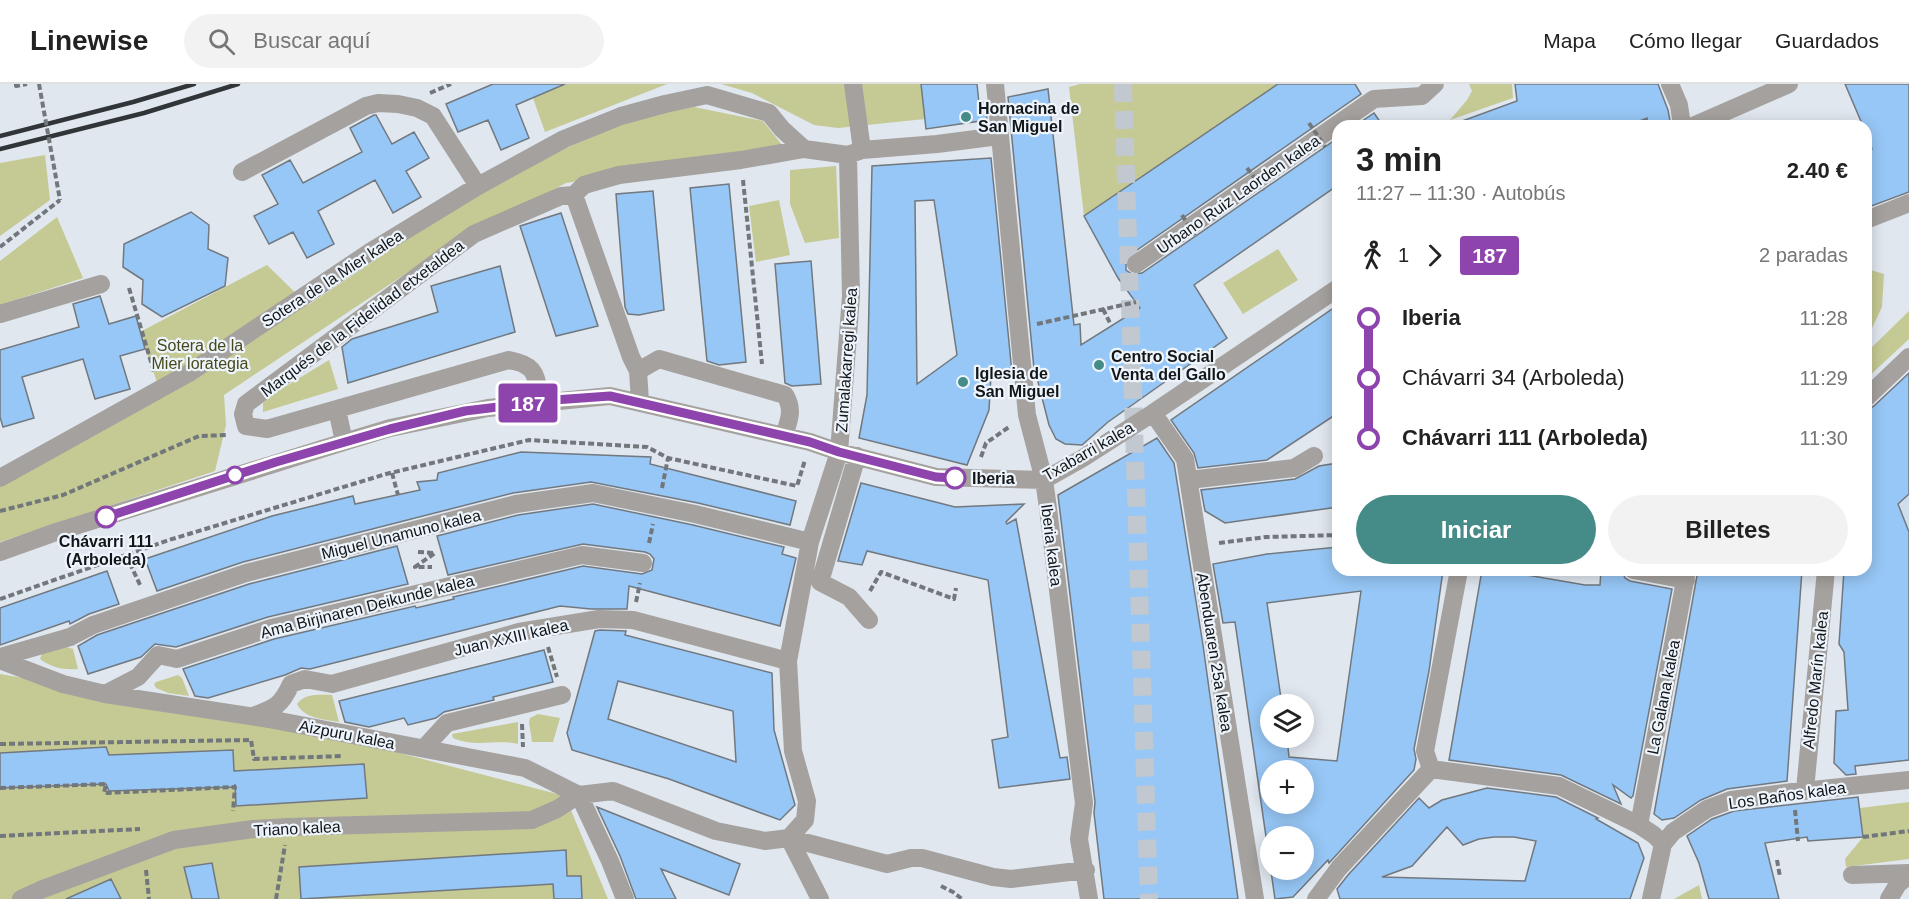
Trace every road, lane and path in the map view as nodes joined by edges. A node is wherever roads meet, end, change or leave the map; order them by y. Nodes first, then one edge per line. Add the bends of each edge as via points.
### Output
1 (27, 84) edge
2 (39, 84) edge
3 (853, 84) edge
4 (995, 84) edge
5 (1435, 84) edge
6 (1670, 84) edge
7 (1789, 84) edge
8 (16, 85) edge
9 (1344, 120) edge
10 (1682, 120) edge
11 (1707, 120) edge
12 (1310, 123) dead end
13 (1332, 128) edge
14 (999, 136) junction
15 (1325, 147) dead end
16 (804, 149) junction
17 (855, 152) junction
18 (741, 160) junction
19 (1247, 168) dead end
20 (242, 172) dead end
21 (478, 186) junction
22 (1264, 190) dead end
23 (574, 195) junction
24 (1909, 203) edge
25 (1182, 215) dead end
26 (1872, 218) edge
27 (1196, 237) dead end
28 (0, 247) edge
29 (1136, 264) dead end
30 (101, 284) dead end
31 (129, 288) dead end
32 (1332, 292) edge
33 (1136, 302) dead end
34 (1103, 309) junction
35 (0, 314) edge
36 (1112, 325) dead end
37 (1018, 328) junction
38 (1909, 357) edge
39 (762, 364) dead end
40 (638, 371) junction
41 (159, 390) junction
42 (1872, 392) edge
43 (541, 401) junction
44 (640, 401) junction
45 (337, 409) junction
46 (1153, 413) junction
47 (1027, 415) junction
48 (246, 426) junction
49 (784, 436) junction
50 (344, 442) junction
51 (848, 454) junction
52 (1314, 456) dead end
53 (668, 458) junction
54 (392, 473) junction
55 (2, 475) edge
56 (974, 479) junction
57 (1044, 480) junction
58 (1189, 480) junction
59 (797, 486) dead end
60 (398, 495) dead end
61 (658, 506) junction
62 (0, 511) edge
63 (1332, 535) edge
64 (810, 542) junction
65 (1198, 547) junction
66 (0, 552) edge
67 (417, 552) dead end
68 (126, 555) junction
69 (643, 563) dead end
70 (431, 572) dead end
71 (1458, 576) edge
72 (1687, 576) edge
73 (1825, 576) edge
74 (956, 588) dead end
75 (145, 597) dead end
76 (0, 599) edge
77 (864, 614) joint
78 (542, 627) junction
79 (0, 658) edge
80 (788, 661) junction
81 (105, 694) junction
82 (562, 695) joint
83 (520, 706) junction
84 (249, 717) junction
85 (0, 744) edge
86 (424, 748) junction
87 (351, 756) dead end
88 (525, 768) junction
89 (1431, 769) junction
90 (1909, 780) edge
91 (0, 788) edge
92 (1799, 791) junction
93 (579, 795) junction
94 (233, 812) dead end
95 (1639, 825) junction
96 (288, 827) junction
97 (145, 828) dead end
98 (1909, 831) edge
99 (0, 836) edge
100 (1863, 837) dead end
101 (789, 838) junction
102 (1798, 841) dead end
103 (1663, 844) junction
104 (145, 851) junction
105 (1777, 860) dead end
106 (1086, 870) junction
107 (1909, 874) edge
108 (1852, 875) dead end
109 (1780, 877) dead end
110 (21, 899) edge
111 (149, 899) edge
112 (276, 899) edge
113 (625, 899) edge
114 (820, 899) edge
115 (1089, 899) edge
116 (1255, 899) edge
117 (1316, 899) edge
118 (1651, 899) edge
119 (1888, 899) edge

1 - 8 path
2 - 28 path, bridge via 60,200
3 - 17 street, Zumalakarregi kalea
4 - 14 street, Iberia kalea
5 - 9 street, Urbano Ruiz Laorden kalea via 1422,96 1374,99
6 - 10 street
7 - 11 street
12 - 15 path, bridge
13 - 29 street, Urbano Ruiz Laorden kalea
14 - 17 street
14 - 37 street, Iberia kalea
16 - 17 street
16 - 18 street, Marqués de la Fidelidad etxetaldea
16 - 21 street, Sotera de la Mier kalea via 769,113 707,95 621,116 554,145
17 - 51 street, Zumalakarregi kalea
18 - 23 street, Marqués de la Fidelidad etxetaldea via 619,175 584,185
18 - 39 path
19 - 22 path, bridge
20 - 21 street via 366,106 398,104 433,116
21 - 41 street, Sotera de la Mier kalea
23 - 40 street
23 - 48 street, Marqués de la Fidelidad etxetaldea via 561,196 474,234 246,404
24 - 26 street
25 - 27 path, bridge
30 - 35 street
31 - 41 path
32 - 46 street, Txabarri kalea
33 - 34 path
34 - 36 path
34 - 37 path
37 - 47 street, Iberia kalea
38 - 42 street
40 - 44 street
40 - 49 street via 659,359 784,395 790,405 790,418
41 - 55 street, Sotera de la Mier kalea
43 - 44 street, Txabarri kalea via 610,396
43 - 45 street via 535,373 524,362 509,360
43 - 50 street, Txabarri kalea via 465,411
44 - 49 street, Txabarri kalea
45 - 48 street via 267,429
45 - 50 street
46 - 57 street, Txabarri kalea
46 - 58 street, Abenduaren 25a kalea via 1185,459
47 - 56 path via 986,443
47 - 57 street, Iberia kalea
48 - 62 path via 240,435 199,436 63,495
49 - 51 street, Txabarri kalea
50 - 66 street, Txabarri kalea
51 - 56 street, Txabarri kalea via 936,477
51 - 64 street, Zumalakarregi kalea
51 - 77 street via 820,582 849,597
52 - 58 street via 1294,468
53 - 54 path via 647,447 529,440
53 - 59 path
53 - 61 path
54 - 60 path
54 - 68 path
56 - 57 street, Txabarri kalea
57 - 106 street, Iberia kalea via 1084,803 1079,839
58 - 65 street, Abenduaren 25a kalea
61 - 64 street, Miguel Unamuno kalea
61 - 79 street, Miguel Unamuno kalea via 593,493 516,504 246,573 70,637
63 - 65 path via 1266,537
64 - 80 street, Zumalakarregi kalea
65 - 116 street, Abenduaren 25a kalea
67 - 70 path via 435,554 415,567 439,568
68 - 75 path
68 - 76 path
69 - 81 street, Ama Birjinaren Deikunde kalea via 582,555 271,628 177,659 158,655 138,677
71 - 89 street via 1425,751
72 - 95 street, La Galana kalea
73 - 92 street, Alfredo Marín kalea
74 - 77 path via 954,599 881,572
78 - 80 street, Juan XXIII kalea via 599,619 633,620
78 - 82 path
78 - 84 street, Juan XXIII kalea via 332,684 305,679 291,684 274,709
79 - 81 street, Aizpuru kalea via 63,684
80 - 101 street, Zumalakarregi kalea via 793,751 807,801 805,820
81 - 84 street, Aizpuru kalea
82 - 83 street
83 - 86 street via 447,723
83 - 88 path
84 - 86 street, Aizpuru kalea
85 - 87 path via 251,740 254,759
86 - 88 street, Aizpuru kalea
88 - 93 street, Aizpuru kalea
89 - 95 street via 1559,786
89 - 117 street via 1339,868
90 - 92 street, Los Baños kalea
91 - 94 path via 106,784 104,793 235,786
92 - 102 path
92 - 103 street, Los Baños kalea via 1731,800 1707,809 1673,832
93 - 96 street, Triano kalea via 532,820
93 - 101 street via 613,790 716,831 765,841
93 - 113 street
95 - 103 street
96 - 104 street, Triano kalea via 174,840
96 - 112 path
97 - 99 path
98 - 100 path
101 - 106 street via 887,864 922,858 1011,879
101 - 114 street
103 - 118 street
104 - 110 street, Triano kalea
104 - 111 path
105 - 109 path
106 - 115 street, Iberia kalea
107 - 108 street
107 - 119 street

